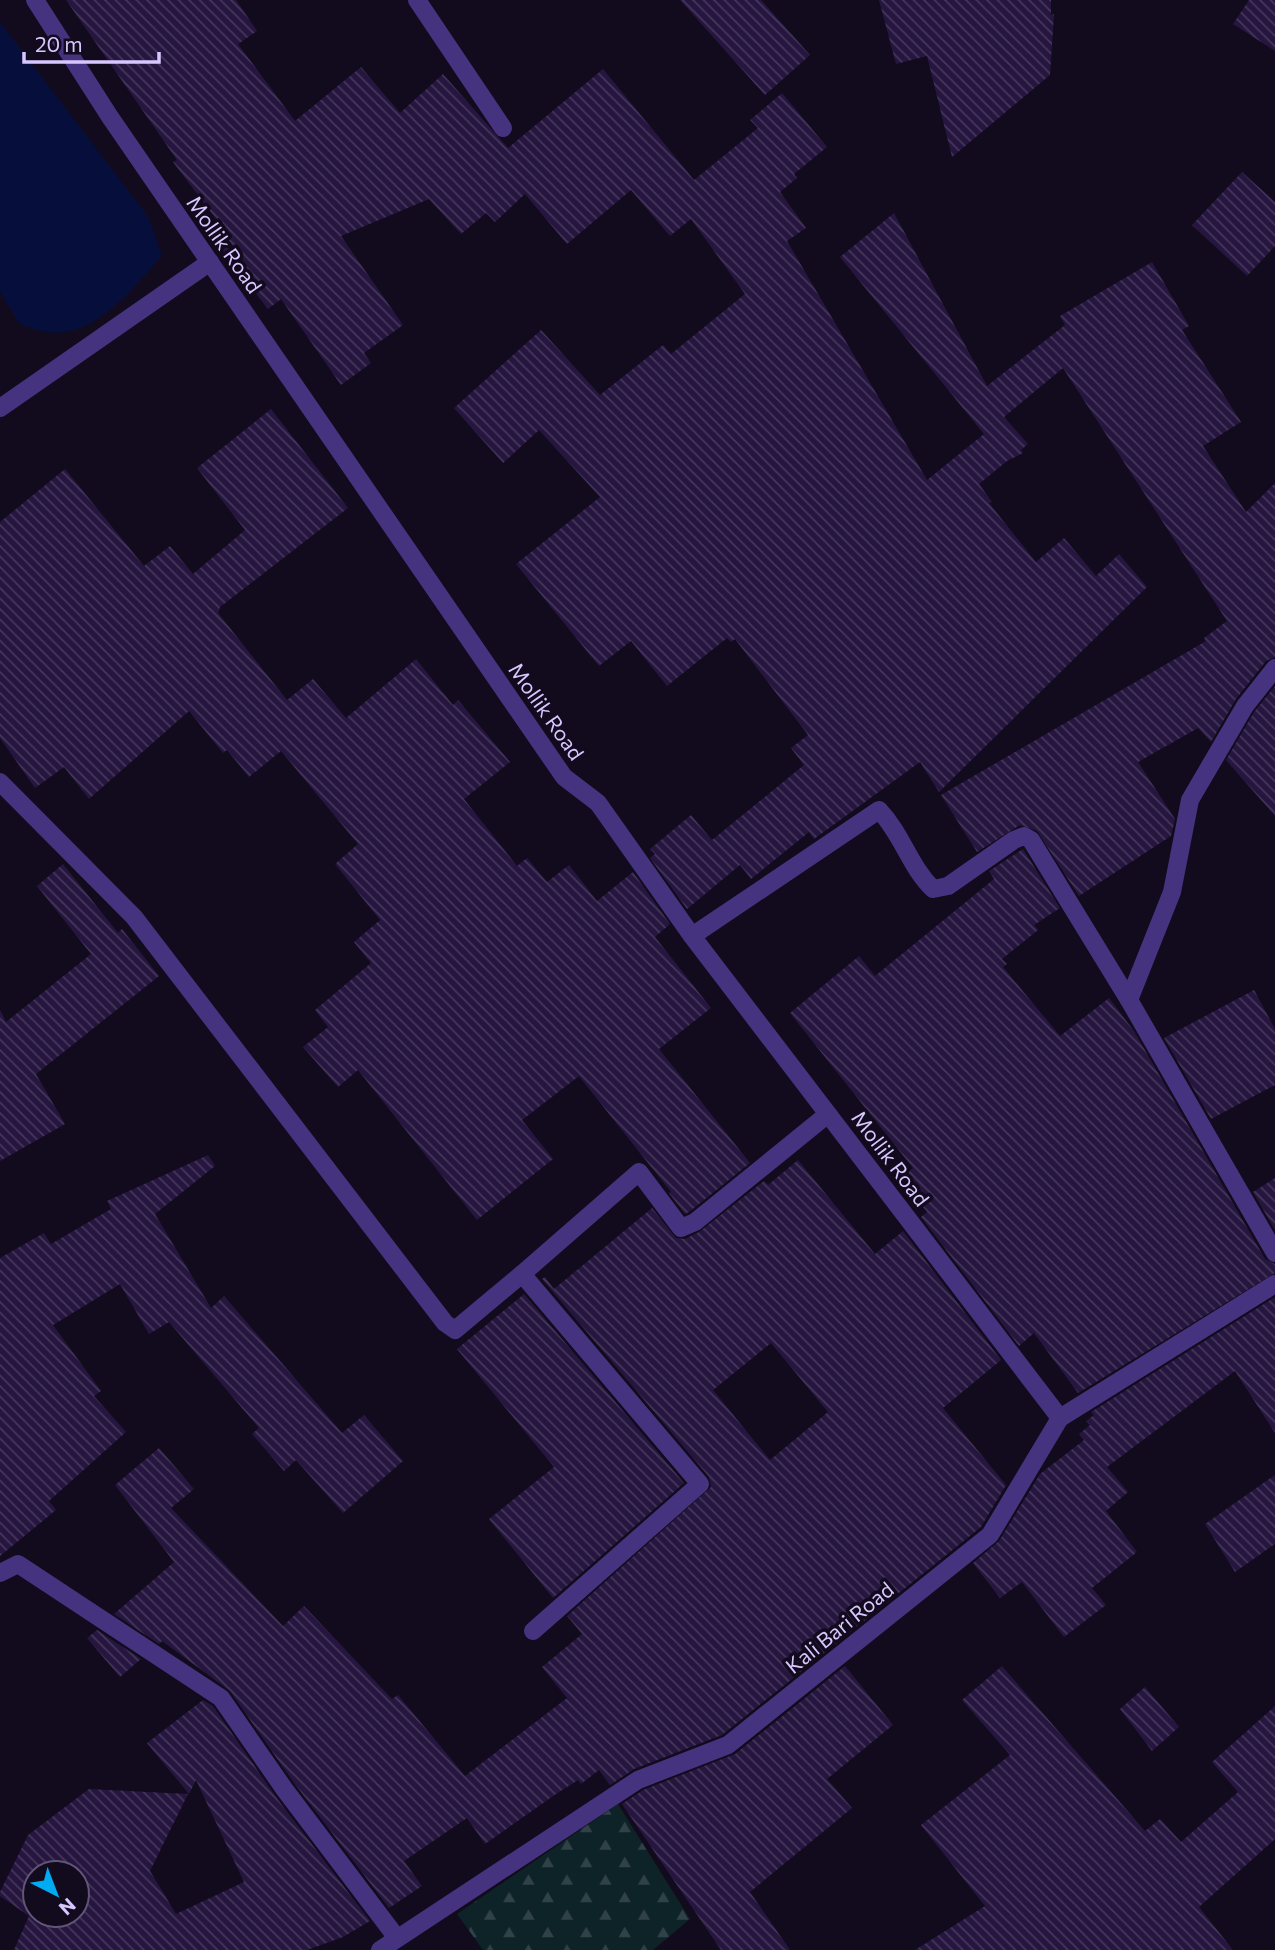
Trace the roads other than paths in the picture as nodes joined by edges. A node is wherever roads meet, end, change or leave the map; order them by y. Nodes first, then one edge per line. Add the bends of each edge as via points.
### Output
1 (34, 0) edge
2 (417, 0) edge
3 (503, 128) dead end
4 (210, 262) junction
5 (0, 408) edge
6 (1275, 668) edge
7 (0, 782) edge
8 (692, 936) junction
9 (1129, 1000) junction
10 (828, 1114) junction
11 (1275, 1253) edge
12 (522, 1274) junction
13 (1275, 1284) edge
14 (1060, 1418) junction
15 (0, 1573) edge
16 (533, 1631) dead end
17 (397, 1938) junction
18 (380, 1950) edge

1 - 4 street, Mollik Road
2 - 3 street
4 - 5 street
4 - 8 street, Mollik Road via 564,777 598,803
6 - 9 street via 1245,706 1191,800 1172,892
7 - 12 street via 134,917 445,1324 455,1329 467,1323
8 - 9 street via 879,810 933,889 948,886 1014,840 1024,836 1031,840
8 - 10 street, Mollik Road
9 - 11 street
10 - 12 street via 695,1222 681,1228 639,1172
10 - 14 street, Mollik Road
12 - 16 street via 700,1484
13 - 14 street, Kali Bari Road
14 - 17 street, Kali Bari Road via 990,1535 728,1745 638,1780
15 - 17 street via 18,1564 221,1698
17 - 18 street, Kali Bari Road

